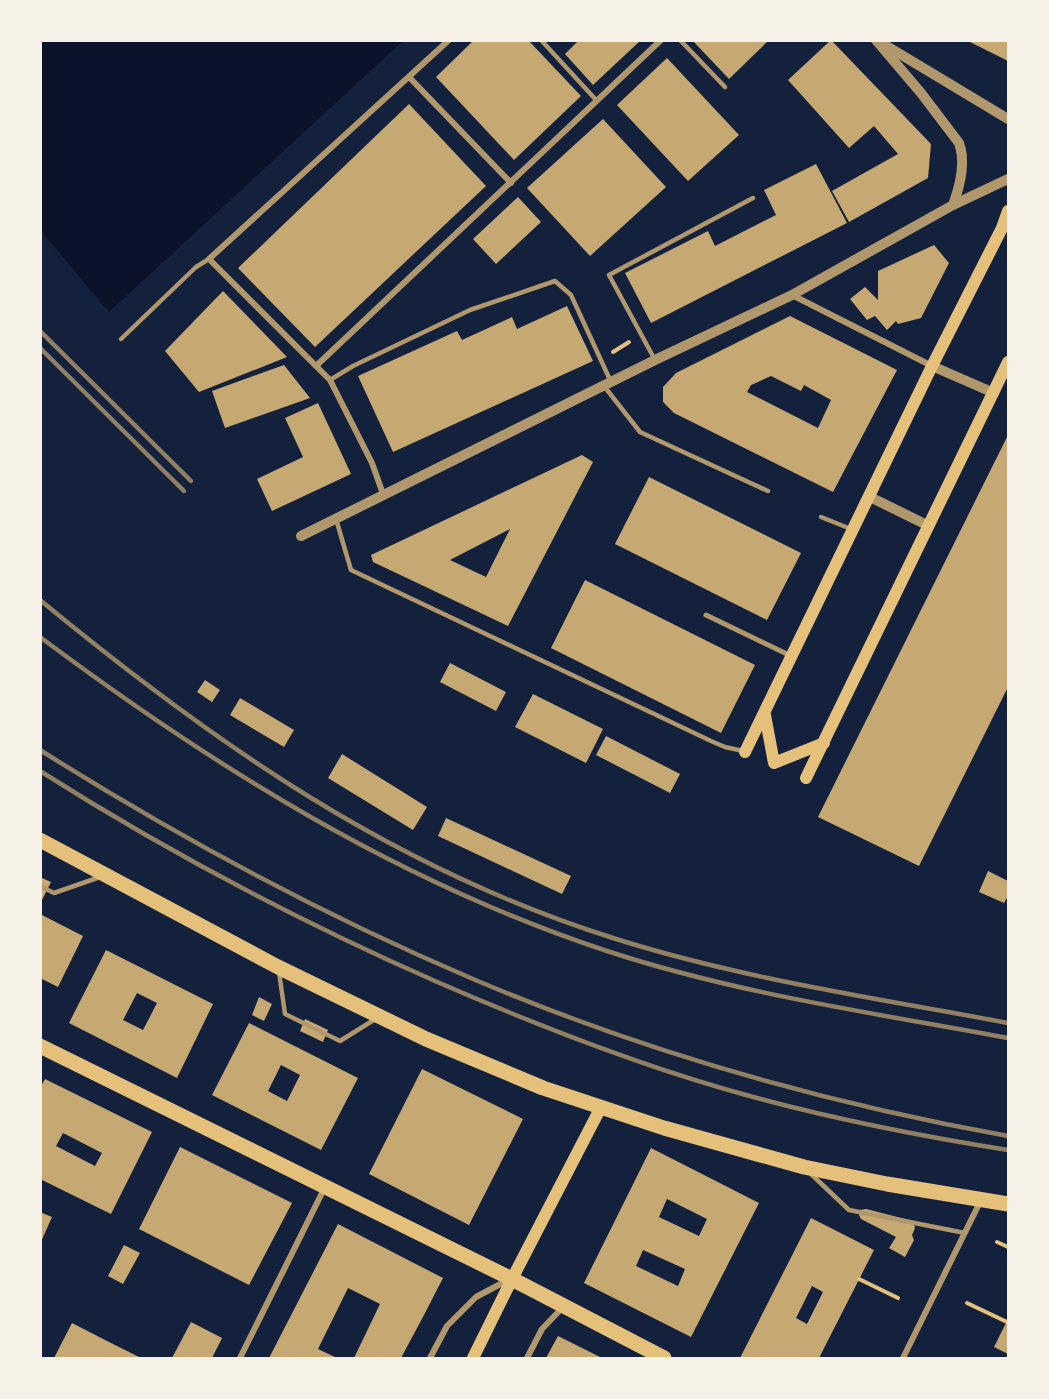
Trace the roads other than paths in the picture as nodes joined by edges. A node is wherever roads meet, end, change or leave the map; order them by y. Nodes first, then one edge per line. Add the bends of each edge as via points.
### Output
1 (449, 40) edge
2 (541, 40) edge
3 (661, 40) edge
4 (681, 40) edge
5 (876, 40) edge
6 (409, 77) junction
7 (725, 87) dead end
8 (597, 101) junction
9 (1008, 118) edge
10 (1008, 179) edge
11 (511, 183) junction
12 (753, 198) dead end
13 (953, 205) junction
14 (1008, 211) edge
15 (209, 259) junction
16 (792, 295) junction
17 (121, 339) dead end
18 (655, 360) junction
19 (1008, 362) edge
20 (316, 366) junction
21 (933, 366) junction
22 (330, 380) junction
23 (607, 383) junction
24 (994, 393) junction
25 (768, 491) dead end
26 (383, 494) junction
27 (870, 498) junction
28 (821, 517) dead end
29 (336, 519) junction
30 (929, 526) junction
31 (853, 530) junction
32 (301, 536) dead end
33 (706, 615) dead end
34 (793, 657) junction
35 (765, 715) junction
36 (824, 743) junction
37 (745, 752) joint
38 (806, 778) dead end
39 (40, 840) edge
40 (105, 875) junction
41 (40, 886) edge
42 (279, 967) junction
43 (379, 1017) junction
44 (40, 1046) edge
45 (601, 1107) junction
46 (804, 1167) junction
47 (326, 1186) junction
48 (981, 1200) junction
49 (1008, 1204) edge
50 (966, 1233) junction
51 (512, 1279) junction
52 (564, 1307) junction
53 (240, 1359) edge
54 (430, 1359) edge
55 (473, 1359) edge
56 (527, 1359) edge
57 (664, 1359) edge
58 (903, 1359) edge

1 - 6 street
2 - 8 lane
3 - 8 street
4 - 7 lane
5 - 9 street
5 - 13 street via 959,142 961,175
6 - 11 street
6 - 15 street
8 - 11 street
10 - 13 street
11 - 20 street
12 - 18 lane via 609,275
13 - 16 street
14 - 21 main road
15 - 17 lane
15 - 20 street
16 - 18 street
16 - 21 street
18 - 23 street
19 - 24 main road
20 - 22 street
21 - 24 street
21 - 27 main road
22 - 23 lane via 470,310 555,281 571,295 601,359
22 - 26 street via 372,463
23 - 25 lane via 640,432
23 - 26 street
24 - 30 main road
26 - 29 street
27 - 30 street
27 - 31 main road
28 - 31 lane
29 - 32 street
29 - 37 lane via 351,570 711,741
30 - 36 main road
31 - 34 main road
33 - 34 street
34 - 35 main road
35 - 36 main road via 774,763
35 - 37 main road
36 - 38 main road
39 - 40 main road
40 - 41 lane via 54,893
40 - 42 main road
42 - 43 main road
42 - 43 lane via 285,1014 294,1019 340,1041
43 - 45 main road via 543,1088
44 - 47 main road
45 - 46 main road
45 - 51 main road
46 - 48 main road
46 - 50 lane via 849,1210
47 - 51 main road
47 - 53 street
48 - 49 main road
48 - 50 street
50 - 58 street
51 - 52 main road
51 - 54 street via 476,1297 447,1326
51 - 55 main road
52 - 56 street via 542,1329
52 - 57 main road

